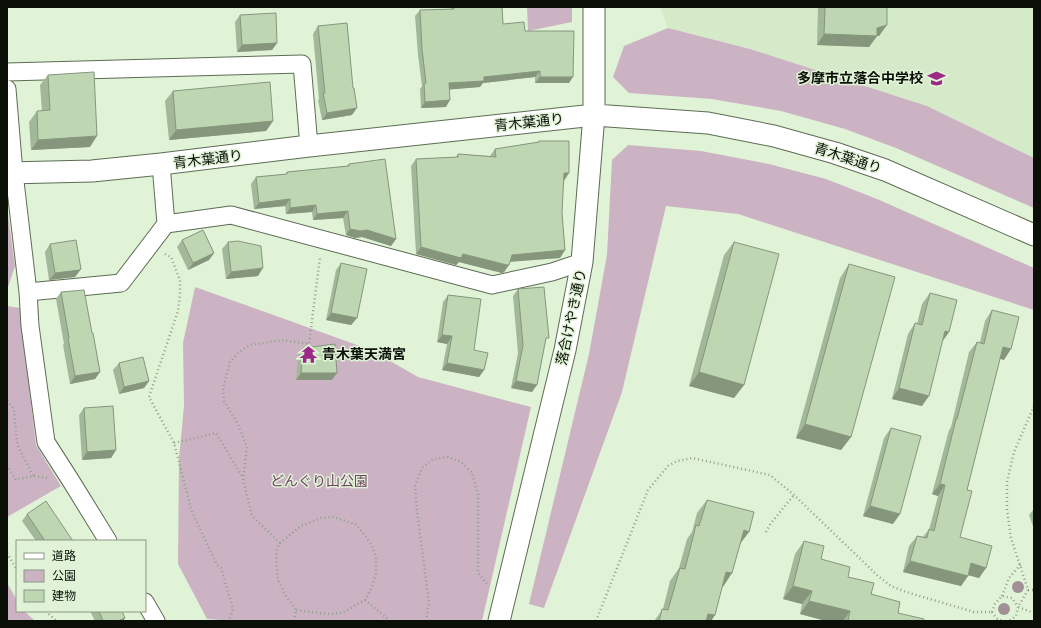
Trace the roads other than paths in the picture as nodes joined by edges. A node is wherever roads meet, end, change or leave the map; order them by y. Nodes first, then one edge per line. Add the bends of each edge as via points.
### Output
1 (594, 7) edge
2 (7, 72) edge
3 (7, 89) edge
4 (594, 115) junction
5 (309, 146) junction
6 (161, 164) junction
7 (10, 173) edge
8 (166, 224) junction
9 (1034, 235) edge
10 (582, 262) junction
11 (28, 292) junction
12 (107, 540) edge
13 (146, 604) edge
14 (156, 621) edge
15 (499, 621) edge

1 - 4 street, 落合けやき通り
2 - 5 street via 302,64
3 - 7 street
4 - 5 street, 青木葉通り
4 - 9 street, 青木葉通り via 708,123 774,136 885,170
4 - 10 street, 落合けやき通り
5 - 6 street, 青木葉通り
6 - 7 street, 青木葉通り via 92,171
6 - 8 street
7 - 11 street
8 - 10 street via 231,215 492,285 552,272
8 - 11 street via 121,283
10 - 15 street, 落合けやき通り via 565,350
11 - 12 street via 30,326 46,442
13 - 14 street

